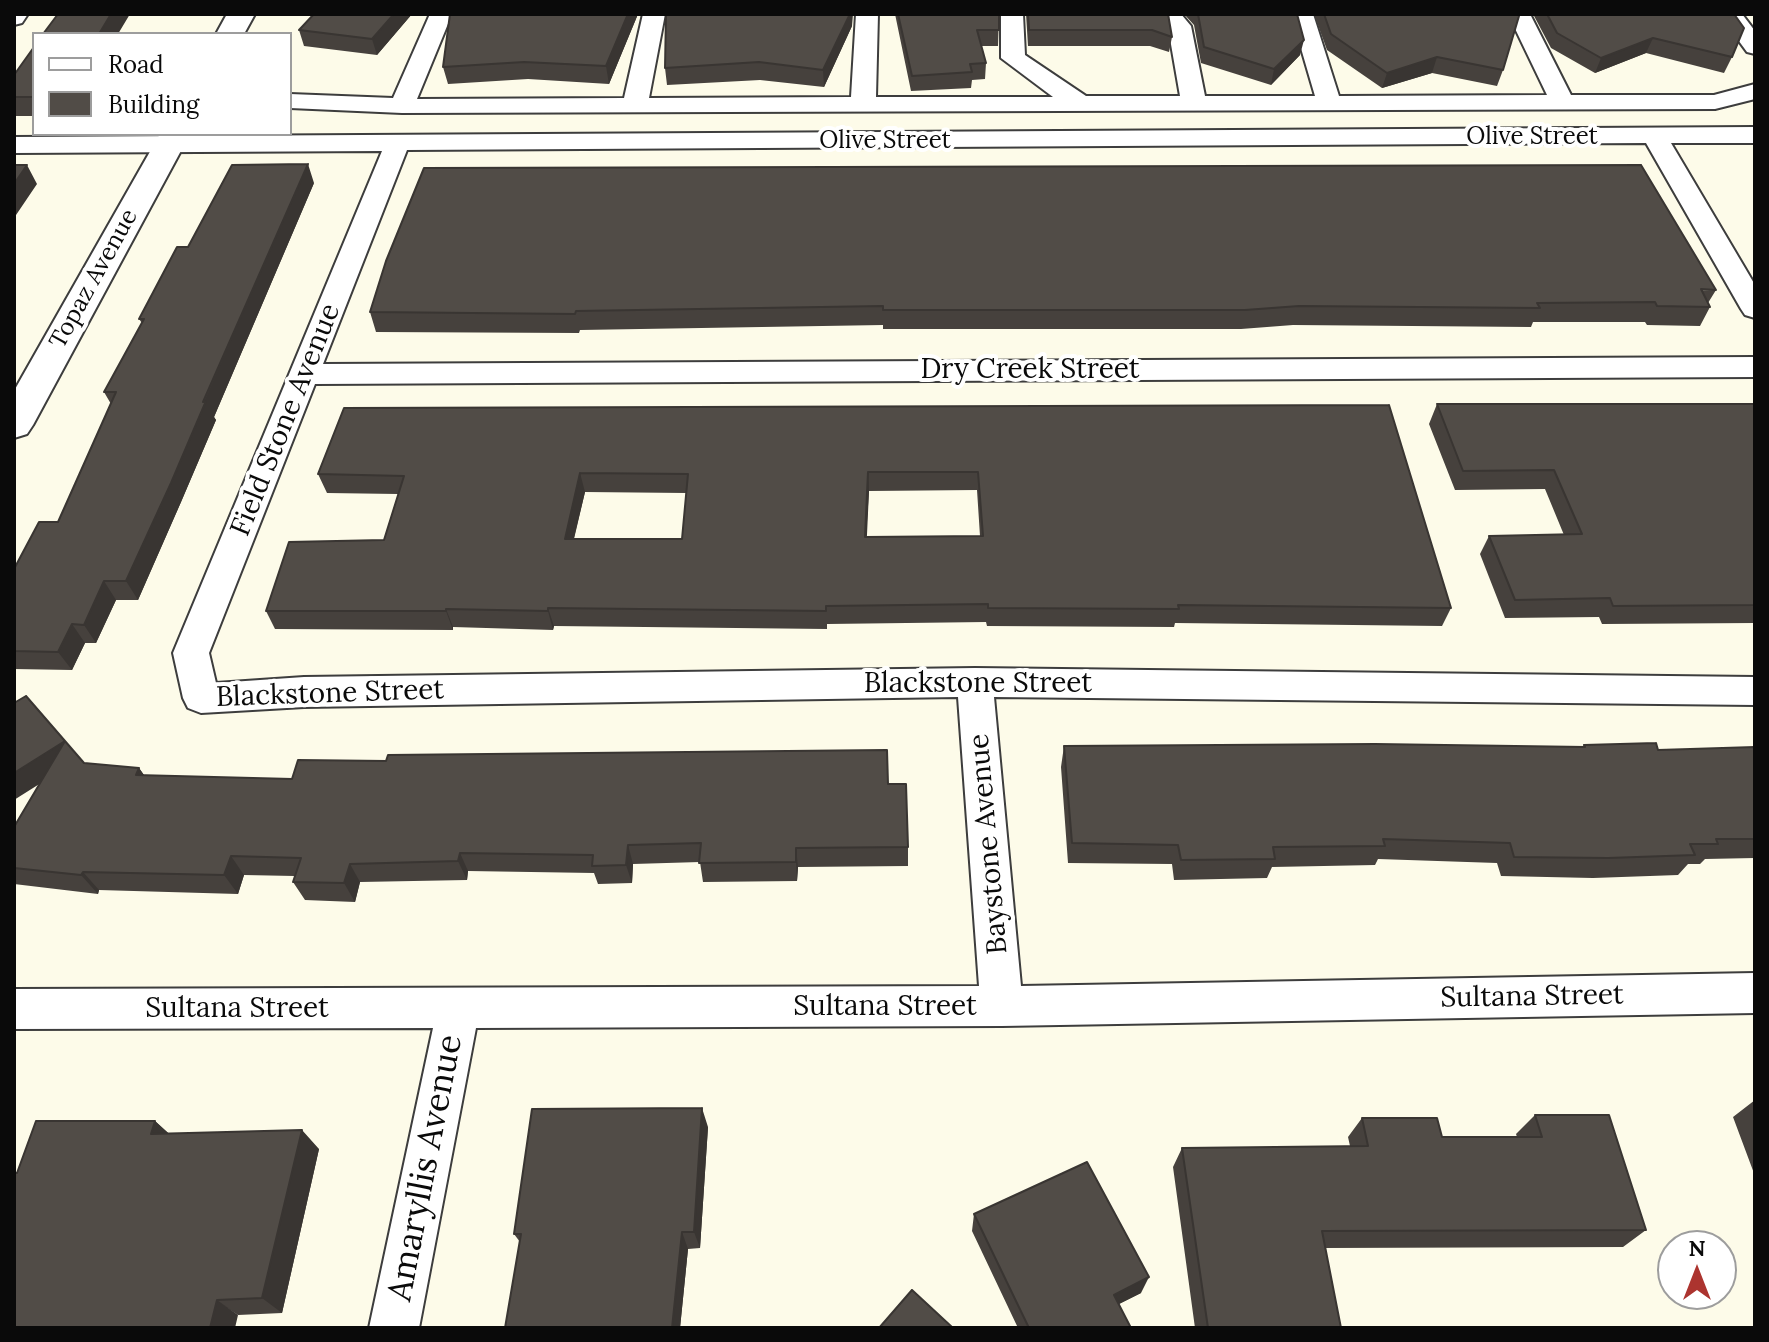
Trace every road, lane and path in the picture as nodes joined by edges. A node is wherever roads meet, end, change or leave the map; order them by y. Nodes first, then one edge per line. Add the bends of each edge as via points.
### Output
1 (241, 14) edge
2 (441, 14) edge
3 (654, 14) edge
4 (867, 14) edge
5 (1012, 14) edge
6 (1169, 14) edge
7 (1302, 14) edge
8 (1519, 14) edge
9 (1730, 14) edge
10 (231, 32) edge
11 (1755, 47) edge
12 (1755, 91) edge
13 (292, 101) edge
14 (1562, 101) junction
15 (1079, 103) junction
16 (1329, 103) junction
17 (1194, 104) junction
18 (635, 105) junction
19 (863, 105) junction
20 (402, 106) junction
21 (1755, 135) edge
22 (1655, 137) junction
23 (172, 140) edge
24 (397, 144) junction
25 (14, 145) edge
26 (1755, 309) edge
27 (1755, 367) edge
28 (306, 374) junction
29 (14, 425) edge
30 (975, 682) junction
31 (1755, 691) edge
32 (201, 698) joint
33 (1755, 993) edge
34 (1002, 1006) junction
35 (14, 1009) edge
36 (458, 1009) junction
37 (394, 1328) edge

1 - 10 street
2 - 20 street
3 - 18 street
4 - 19 street
5 - 15 street via 1013,58
6 - 17 street via 1179,26
7 - 16 street
8 - 14 street
9 - 11 street
12 - 14 street, Olive Street via 1715,102
13 - 20 street, Olive Street
14 - 16 street, Olive Street
15 - 17 street, Olive Street
15 - 19 street, Olive Street
16 - 17 street, Olive Street
18 - 19 street, Olive Street
18 - 20 street, Olive Street
21 - 22 street, Olive Street
22 - 24 street, Olive Street
22 - 26 street
23 - 24 street, Olive Street
23 - 25 street, Olive Street
23 - 29 street, Topaz Avenue
24 - 28 street, Field Stone Avenue
27 - 28 street, Dry Creek Street
28 - 32 street, Field Stone Avenue via 191,653
30 - 31 street, Blackstone Street
30 - 32 street, Blackstone Street
30 - 34 street, Baystone Avenue
33 - 34 street, Sultana Street
34 - 36 street, Sultana Street
35 - 36 street, Sultana Street
36 - 37 street, Amaryllis Avenue

